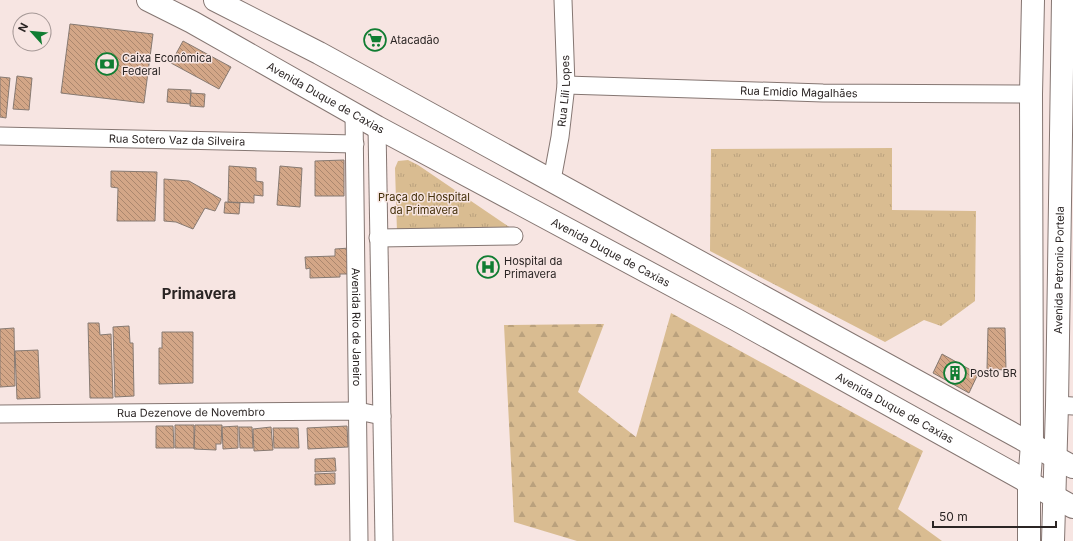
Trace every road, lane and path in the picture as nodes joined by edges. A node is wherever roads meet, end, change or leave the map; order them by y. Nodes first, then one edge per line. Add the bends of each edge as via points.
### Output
1 (148, 0) edge
2 (215, 0) edge
3 (563, 0) edge
4 (1033, 0) edge
5 (1063, 0) edge
6 (566, 85) junction
7 (1031, 94) junction
8 (354, 113) junction
9 (1067, 126) edge
10 (376, 127) junction
11 (0, 136) edge
12 (354, 144) junction
13 (552, 180) junction
14 (514, 236) dead end
15 (378, 238) junction
16 (1065, 406) edge
17 (358, 411) junction
18 (0, 414) edge
19 (382, 416) junction
20 (1032, 444) junction
21 (1064, 462) edge
22 (1030, 483) junction
23 (1054, 496) junction
24 (1073, 507) edge
25 (359, 541) edge
26 (384, 541) edge
27 (1029, 541) edge
28 (1053, 541) edge

1 - 8 main road, Avenida Duque de Caxias
2 - 13 main road via 319,53
3 - 6 street, Rua Lili Lopes
4 - 7 main road
5 - 9 main road, Avenida Petronio Portela
6 - 7 street, Rua Emidio Magalhães via 823,93
6 - 13 street, Rua Lili Lopes
7 - 20 main road
8 - 10 main road, Avenida Duque de Caxias
8 - 12 street, Avenida Rio de Janeiro
9 - 16 main road, Avenida Petronio Portela
10 - 15 street, Avenida Rio de Janeiro
10 - 22 main road, Avenida Duque de Caxias via 735,319
11 - 12 street, Rua Sotero Vaz da Silveira
12 - 17 street, Avenida Rio de Janeiro
13 - 20 main road
14 - 15 street
15 - 19 street, Avenida Rio de Janeiro
16 - 21 main road, Avenida Petronio Portela
17 - 18 street, Rua Dezenove de Novembro
17 - 19 street, Rua Dezenove de Novembro
17 - 25 street, Avenida Rio de Janeiro
19 - 26 street, Avenida Rio de Janeiro
20 - 21 main road
20 - 22 main road
21 - 23 main road, Avenida Petronio Portela
22 - 23 main road, Avenida Duque de Caxias
22 - 27 main road
23 - 24 main road, Avenida Duque de Caxias
23 - 28 main road, Avenida Petronio Portela

